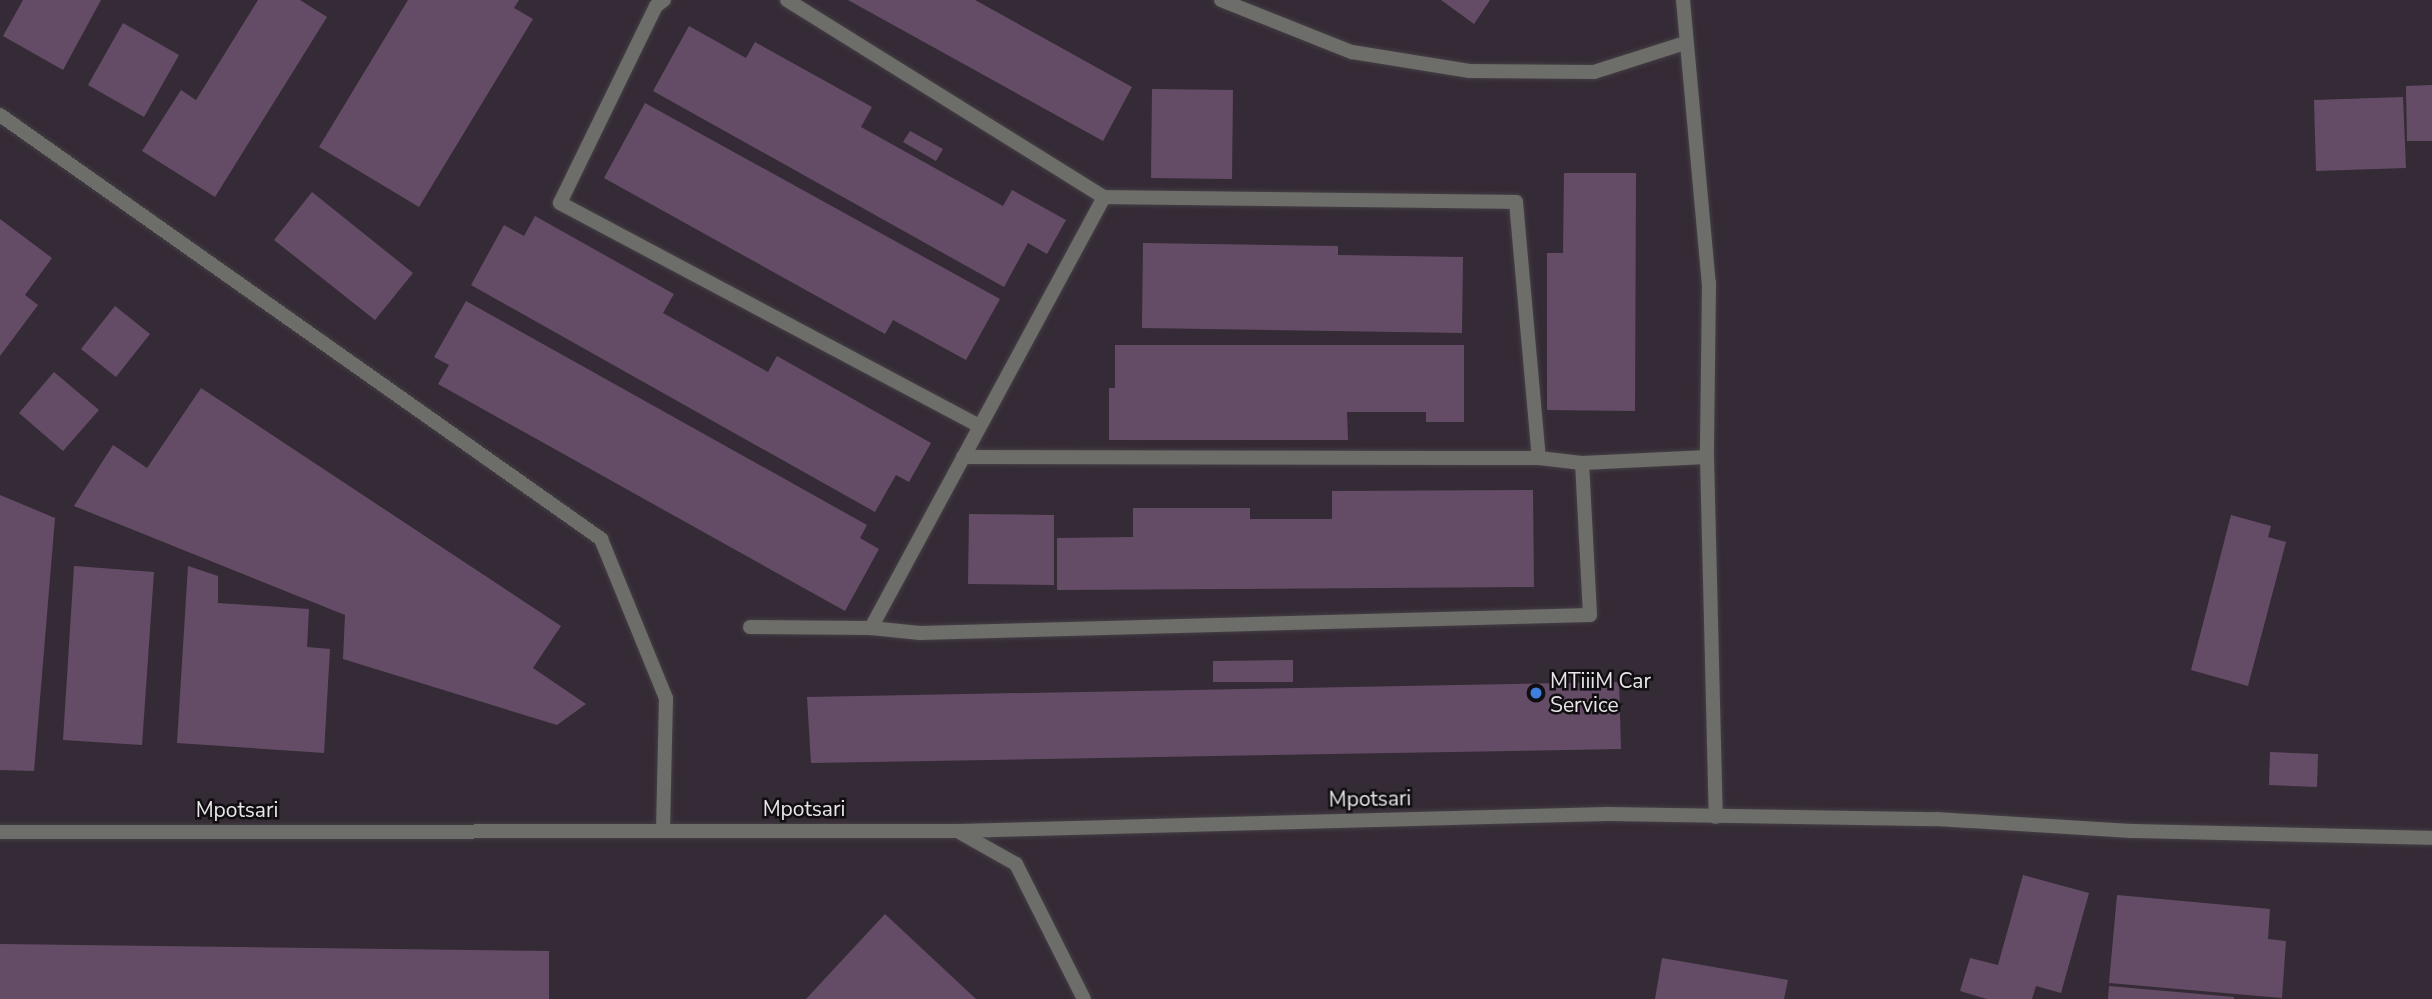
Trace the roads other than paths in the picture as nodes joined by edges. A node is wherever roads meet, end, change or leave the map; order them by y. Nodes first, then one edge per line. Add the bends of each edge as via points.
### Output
1 (664, 0) edge
2 (787, 0) edge
3 (1221, 0) edge
4 (1683, 0) edge
5 (1685, 43) junction
6 (0, 115) edge
7 (1104, 197) junction
8 (978, 425) junction
9 (963, 457) junction
10 (1707, 457) junction
11 (1539, 458) junction
12 (1582, 463) junction
13 (750, 627) dead end
14 (872, 628) junction
15 (1716, 817) junction
16 (663, 830) junction
17 (958, 831) junction
18 (0, 832) edge
19 (2432, 838) edge
20 (1084, 999) edge

1 - 8 street via 656,6 560,203
2 - 7 street
3 - 5 street via 1352,52 1469,71 1594,72
4 - 5 street
5 - 10 street via 1709,283
6 - 16 street via 601,539 666,698
7 - 8 street
7 - 11 street via 1516,202
8 - 9 street
9 - 11 street
9 - 14 street
10 - 12 street
10 - 15 street
11 - 12 street
12 - 14 street via 1590,615 920,633
13 - 14 street
15 - 17 street, Mpotsari via 1608,814
15 - 19 street, Mpotsari via 1936,819 2131,831
16 - 17 street, Mpotsari
16 - 18 street, Mpotsari
17 - 20 street via 1016,863

